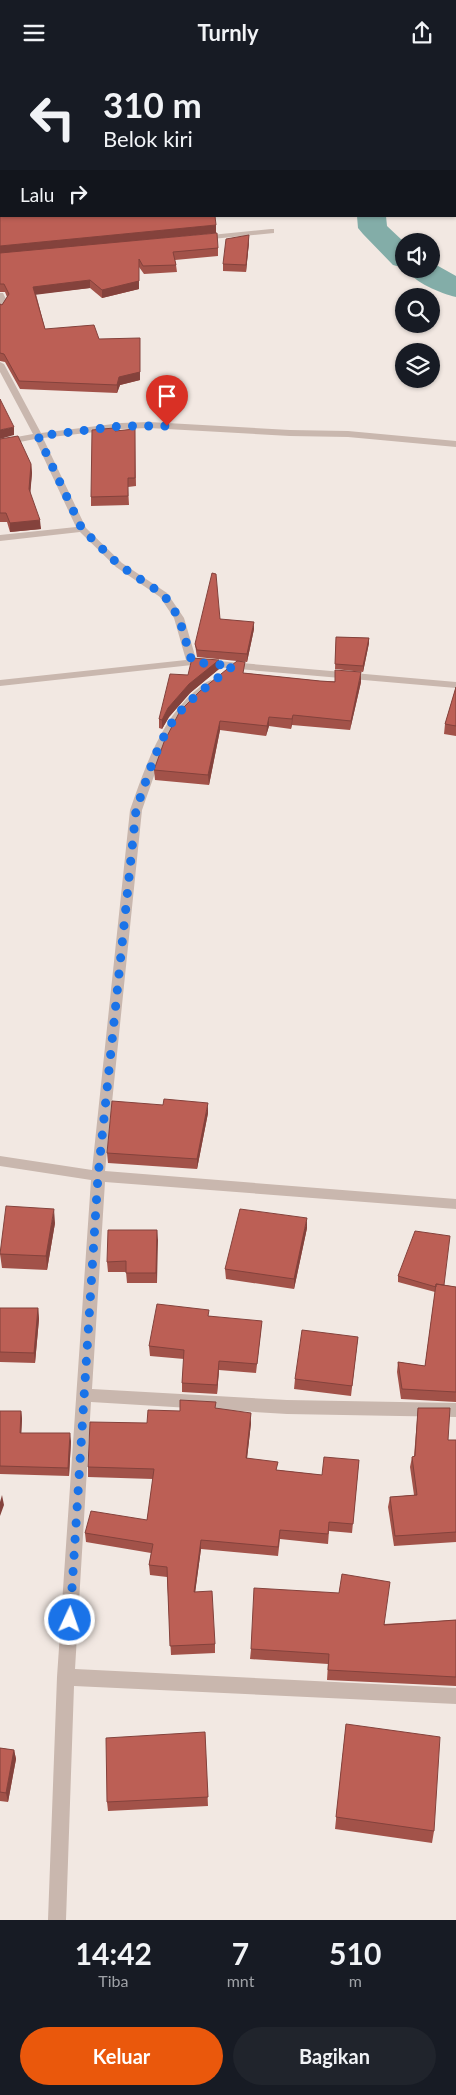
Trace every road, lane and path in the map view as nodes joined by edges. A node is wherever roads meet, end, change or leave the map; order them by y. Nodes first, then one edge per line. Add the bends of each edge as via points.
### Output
1 (271, 231) dead end
2 (196, 239) edge
3 (0, 295) edge
4 (0, 309) edge
5 (0, 363) edge
6 (38, 436) junction
7 (0, 443) edge
8 (456, 444) edge
9 (82, 529) junction
10 (0, 538) edge
11 (192, 662) junction
12 (233, 666) junction
13 (0, 683) edge
14 (456, 685) edge
15 (0, 1161) edge
16 (98, 1176) junction
17 (456, 1204) edge
18 (83, 1395) junction
19 (456, 1410) edge
20 (66, 1677) junction
21 (456, 1697) edge
22 (57, 1920) edge

1 - 2 street
3 - 4 street via 4,303
5 - 6 street
6 - 7 street
6 - 8 street via 149,425 348,434
6 - 9 street
9 - 10 street
9 - 11 street via 119,565 164,595 179,618
11 - 12 street
11 - 13 street
12 - 14 street
12 - 16 street via 198,693 175,718 155,756 136,810
15 - 16 street
16 - 17 street
16 - 18 street
18 - 19 street via 288,1407
18 - 20 street
20 - 21 street
20 - 22 street

